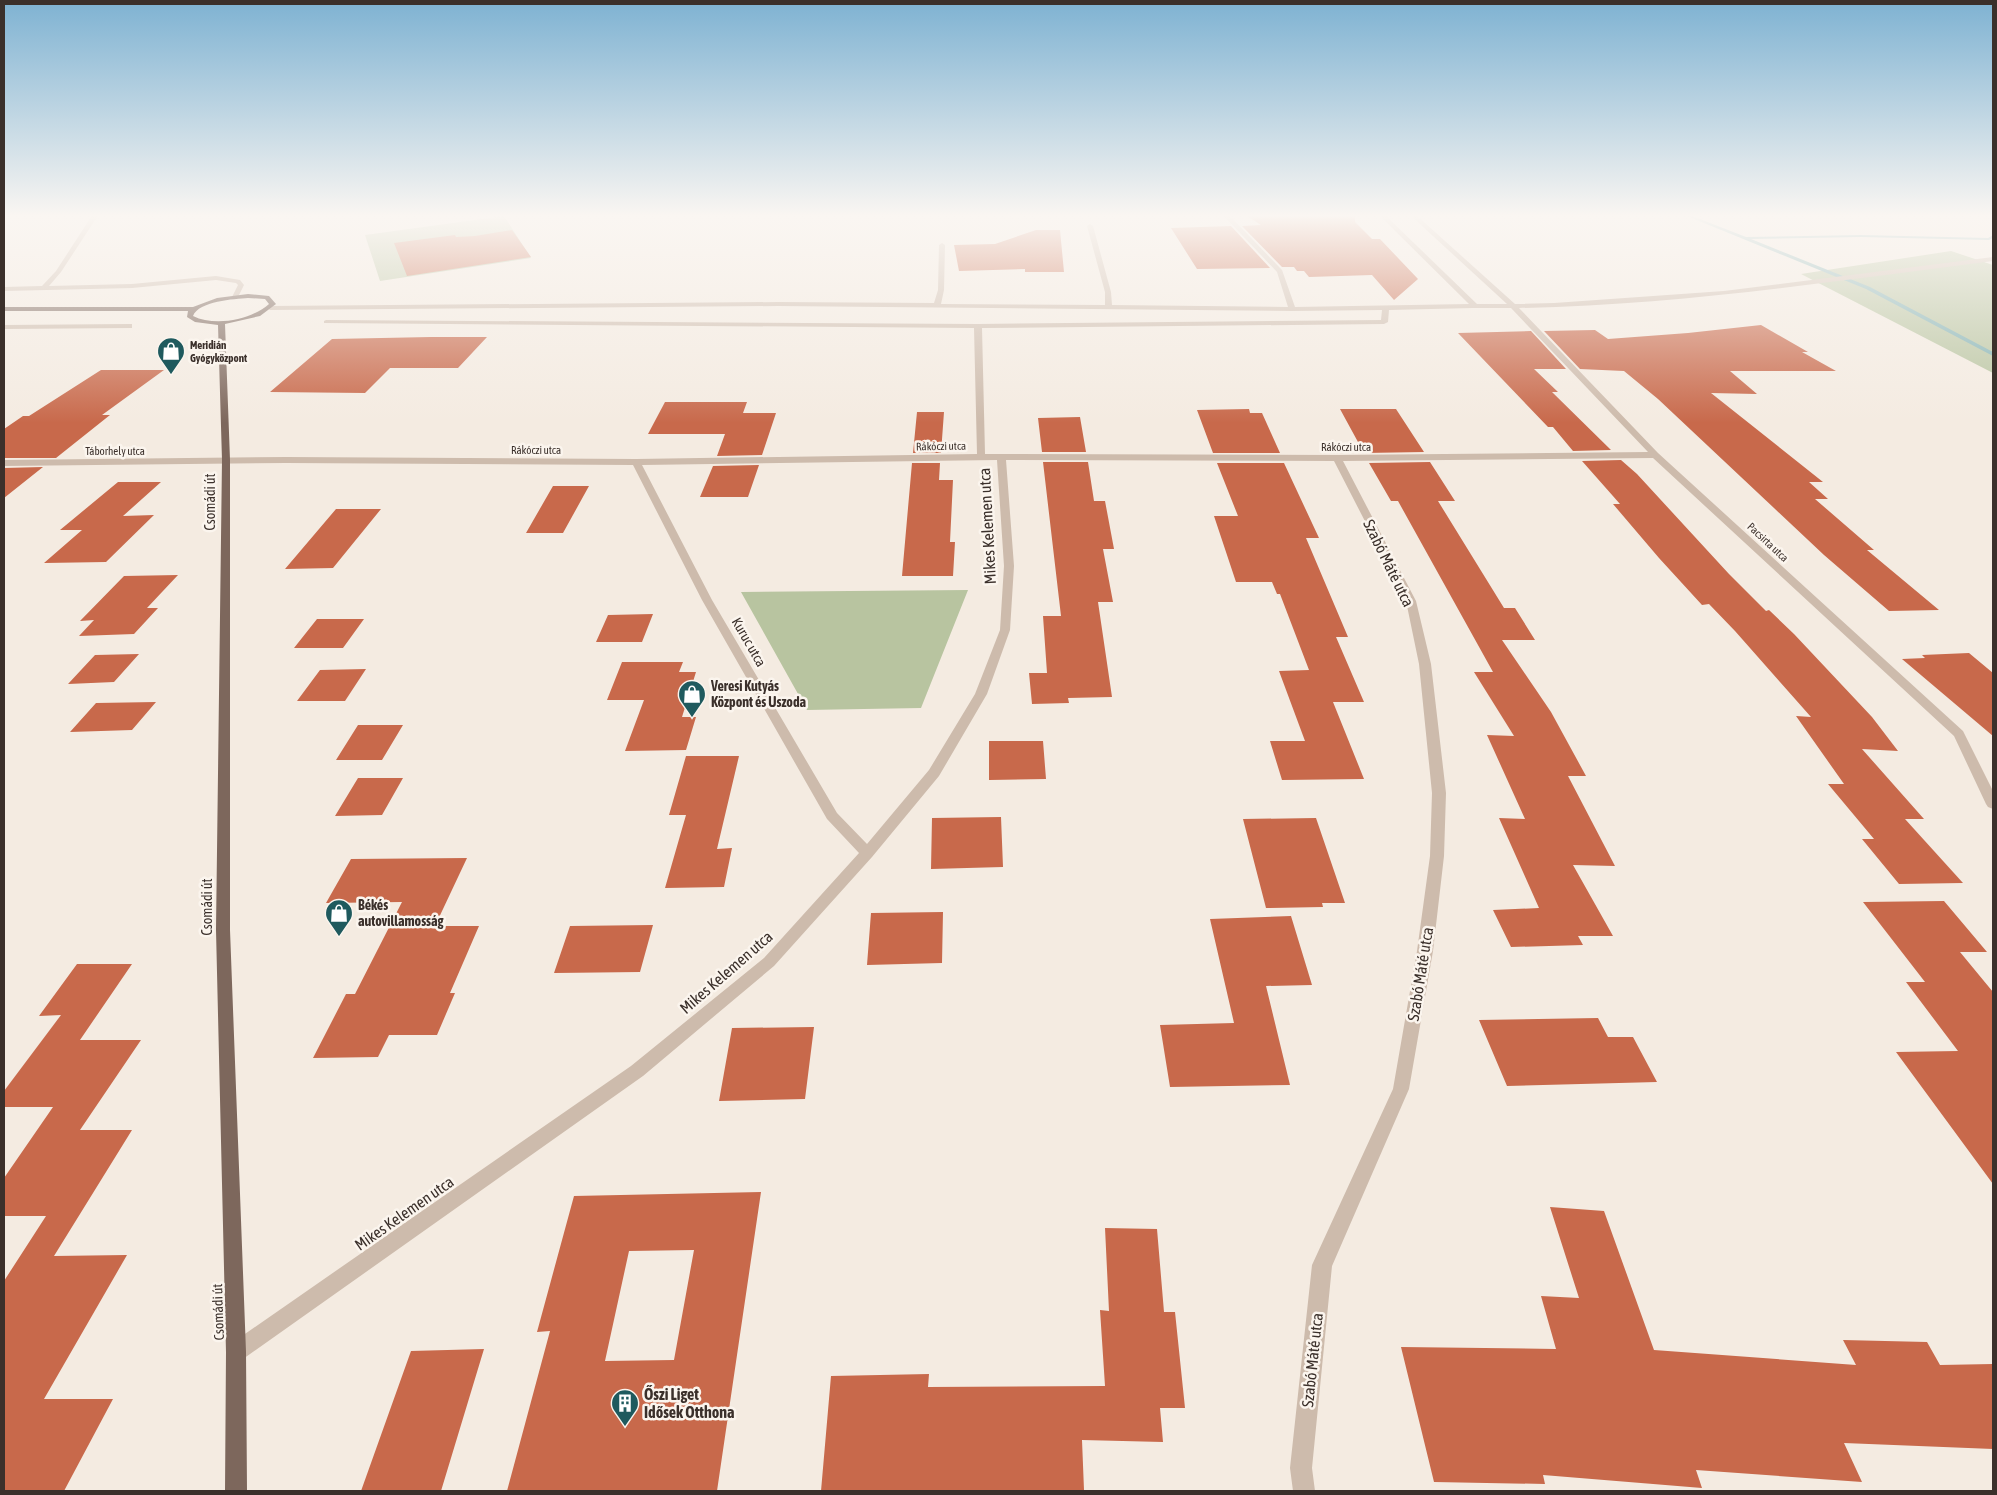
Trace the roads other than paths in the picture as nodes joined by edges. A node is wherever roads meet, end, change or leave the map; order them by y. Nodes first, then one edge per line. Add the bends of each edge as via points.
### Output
1 (48, 284) edge
2 (153, 284) edge
3 (241, 284) edge
4 (942, 284) edge
5 (1106, 284) edge
6 (1284, 284) edge
7 (1452, 284) edge
8 (1489, 284) edge
9 (1792, 284) edge
10 (44, 288) junction
11 (4, 289) edge
12 (235, 296) junction
13 (937, 304) junction
14 (1513, 306) junction
15 (1109, 307) junction
16 (1476, 307) junction
17 (270, 308) junction
18 (1386, 308) junction
19 (4, 309) edge
20 (194, 309) junction
21 (1292, 309) junction
22 (222, 322) junction
23 (326, 322) dead end
24 (129, 326) dead end
25 (978, 326) junction
26 (4, 327) edge
27 (1655, 455) junction
28 (981, 457) junction
29 (1001, 457) junction
30 (1337, 458) junction
31 (226, 460) junction
32 (4, 462) edge
33 (636, 462) junction
34 (1993, 804) edge
35 (867, 853) junction
36 (236, 1352) junction
37 (236, 1491) edge
38 (1304, 1491) edge

1 - 10 street
2 - 10 street
3 - 12 street
4 - 13 street
5 - 15 street
6 - 21 street
7 - 16 street
8 - 14 street, Pacsirta utca
9 - 14 street via 1670,298
10 - 11 street
12 - 17 main road via 267,297 273,304
12 - 20 main road
13 - 15 street
13 - 17 street
14 - 16 street
14 - 27 street, Pacsirta utca
15 - 21 street
16 - 18 street
17 - 22 main road via 251,317
18 - 21 street
18 - 25 street via 1384,322
19 - 20 main road
20 - 22 main road via 190,314 193,320
22 - 31 main road, Csomádi út
23 - 25 street
24 - 26 street
25 - 28 street, Mikes Kelemen utca
27 - 30 street, Rákóczi utca
27 - 34 street, Pacsirta utca via 1959,734
28 - 29 street, Rákóczi utca
28 - 33 street, Rákóczi utca
29 - 30 street, Rákóczi utca
29 - 35 street, Mikes Kelemen utca via 1009,566 1005,630 981,694 934,773
30 - 38 street, Szabó Máté utca via 1411,601 1425,664 1439,793 1426,942 1401,1089 1322,1265 1301,1468
31 - 32 street, Táborhely utca
31 - 33 street, Rákóczi utca
31 - 36 main road, Csomádi út via 223,930
33 - 35 street, Kuruc utca via 706,600 827,807
35 - 36 street, Mikes Kelemen utca via 769,962 638,1071
36 - 37 main road, Csomádi út

